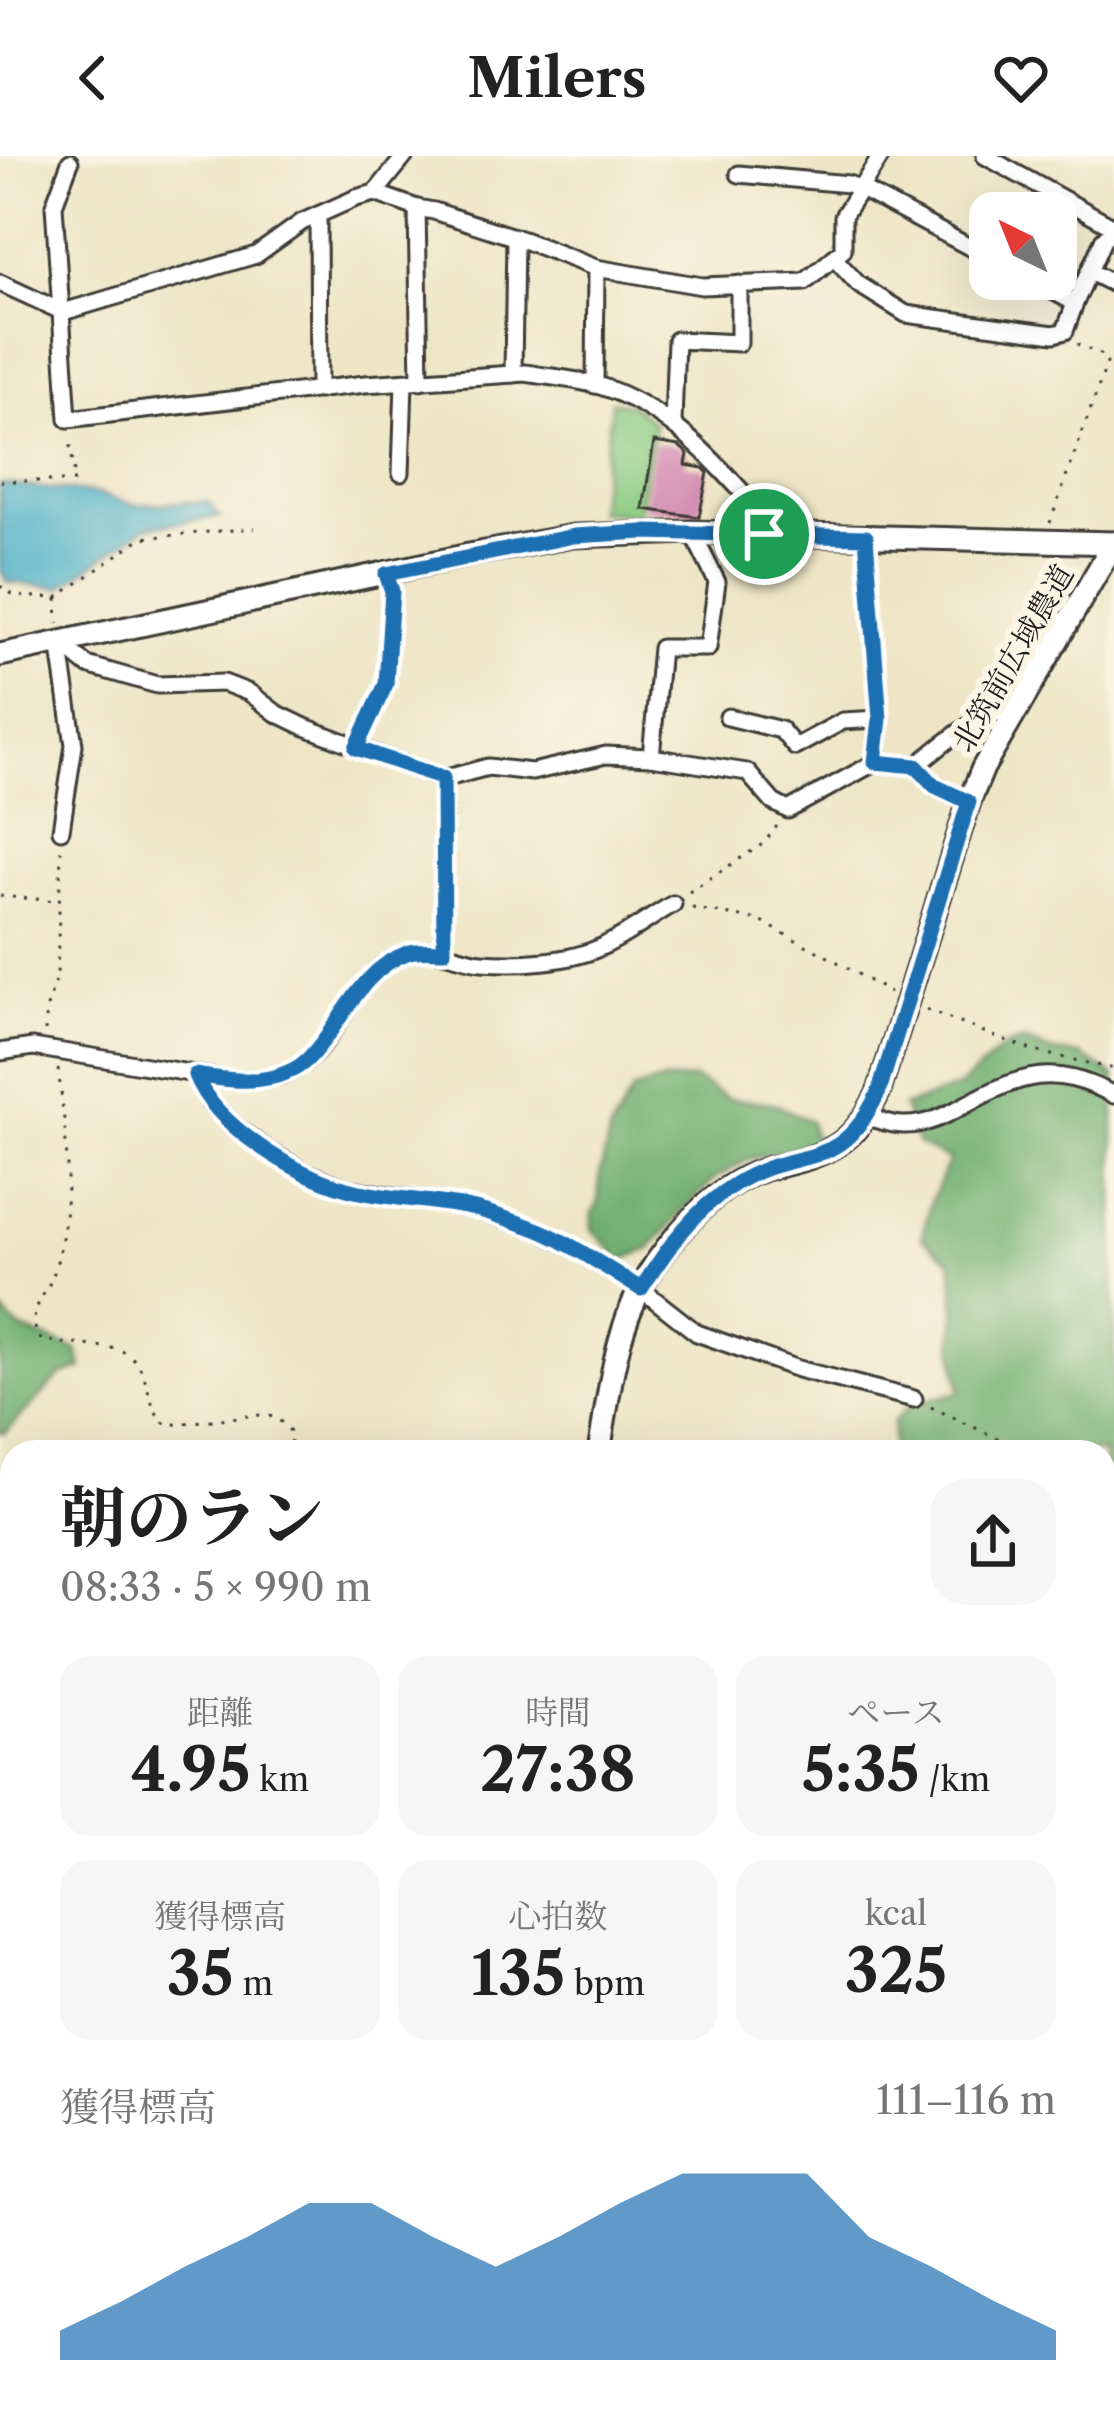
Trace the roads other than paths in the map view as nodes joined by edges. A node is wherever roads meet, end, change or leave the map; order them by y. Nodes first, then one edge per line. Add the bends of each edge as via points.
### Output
1 (405, 156) edge
2 (880, 156) edge
3 (985, 156) edge
4 (70, 162) dead end
5 (739, 174) dead end
6 (861, 189) junction
7 (375, 193) junction
8 (417, 208) junction
9 (318, 215) junction
10 (1114, 228) edge
11 (515, 237) junction
12 (969, 247) edge
13 (835, 259) junction
14 (596, 268) junction
15 (1090, 272) junction
16 (0, 283) edge
17 (739, 284) junction
18 (1114, 284) edge
19 (1069, 300) edge
20 (1075, 303) junction
21 (63, 312) junction
22 (513, 374) junction
23 (412, 381) junction
24 (595, 385) junction
25 (319, 390) junction
26 (673, 423) junction
27 (401, 473) dead end
28 (692, 532) junction
29 (764, 534) junction
30 (866, 537) junction
31 (1114, 543) edge
32 (386, 574) junction
33 (59, 642) junction
34 (0, 655) edge
35 (728, 717) dead end
36 (1011, 718) junction
37 (880, 719) junction
38 (356, 748) junction
39 (651, 757) junction
40 (875, 762) junction
41 (916, 766) junction
42 (443, 778) junction
43 (969, 802) junction
44 (62, 830) road end
45 (673, 904) road end
46 (444, 951) junction
47 (0, 1052) edge
48 (195, 1075) junction
49 (1114, 1095) edge
50 (867, 1118) junction
51 (641, 1289) junction
52 (914, 1399) road end
53 (601, 1440) edge

1 - 7 street
2 - 6 street
3 - 10 street
4 - 21 street via 54,206
5 - 6 street
6 - 12 street
6 - 13 street via 843,216 843,250
7 - 8 street
7 - 9 street
8 - 11 street
8 - 23 street
9 - 21 street via 256,255
9 - 25 street
10 - 15 street
11 - 14 street
11 - 22 street
13 - 17 street via 805,282
13 - 20 street via 906,314 1054,334 1065,331
14 - 17 street via 702,286
14 - 24 street
15 - 18 street
15 - 20 street
16 - 21 street
17 - 26 street via 740,343 676,340
19 - 20 street
21 - 25 street via 68,419
22 - 23 street
22 - 24 street
23 - 25 street
23 - 27 street
24 - 26 street
26 - 29 street via 763,515
28 - 29 street
28 - 32 street via 574,536
28 - 39 street via 717,582 709,648 661,648
29 - 30 street
30 - 31 street
30 - 37 street
31 - 36 street, 北筑前広域農道
32 - 33 street
32 - 38 street via 386,684
33 - 34 street
33 - 38 street via 87,665 157,685 224,683
33 - 44 street via 74,745
35 - 37 street via 781,730 795,747 843,721
36 - 41 street via 983,717
36 - 43 street, 北筑前広域農道
37 - 40 street
38 - 42 street
39 - 40 street via 747,772 788,810
39 - 42 street via 606,755 532,772 488,767
40 - 41 street
41 - 43 street
42 - 46 street
43 - 50 street, 北筑前広域農道
45 - 46 street via 570,958 488,963
46 - 48 street via 410,952 380,968 310,1058 284,1075
47 - 48 street via 33,1046
48 - 51 street via 232,1124 305,1172 536,1229
49 - 50 street via 1046,1074 1007,1082 935,1120 903,1126
50 - 51 street via 833,1150 730,1186 669,1246
51 - 52 street via 697,1333
51 - 53 street via 620,1345

